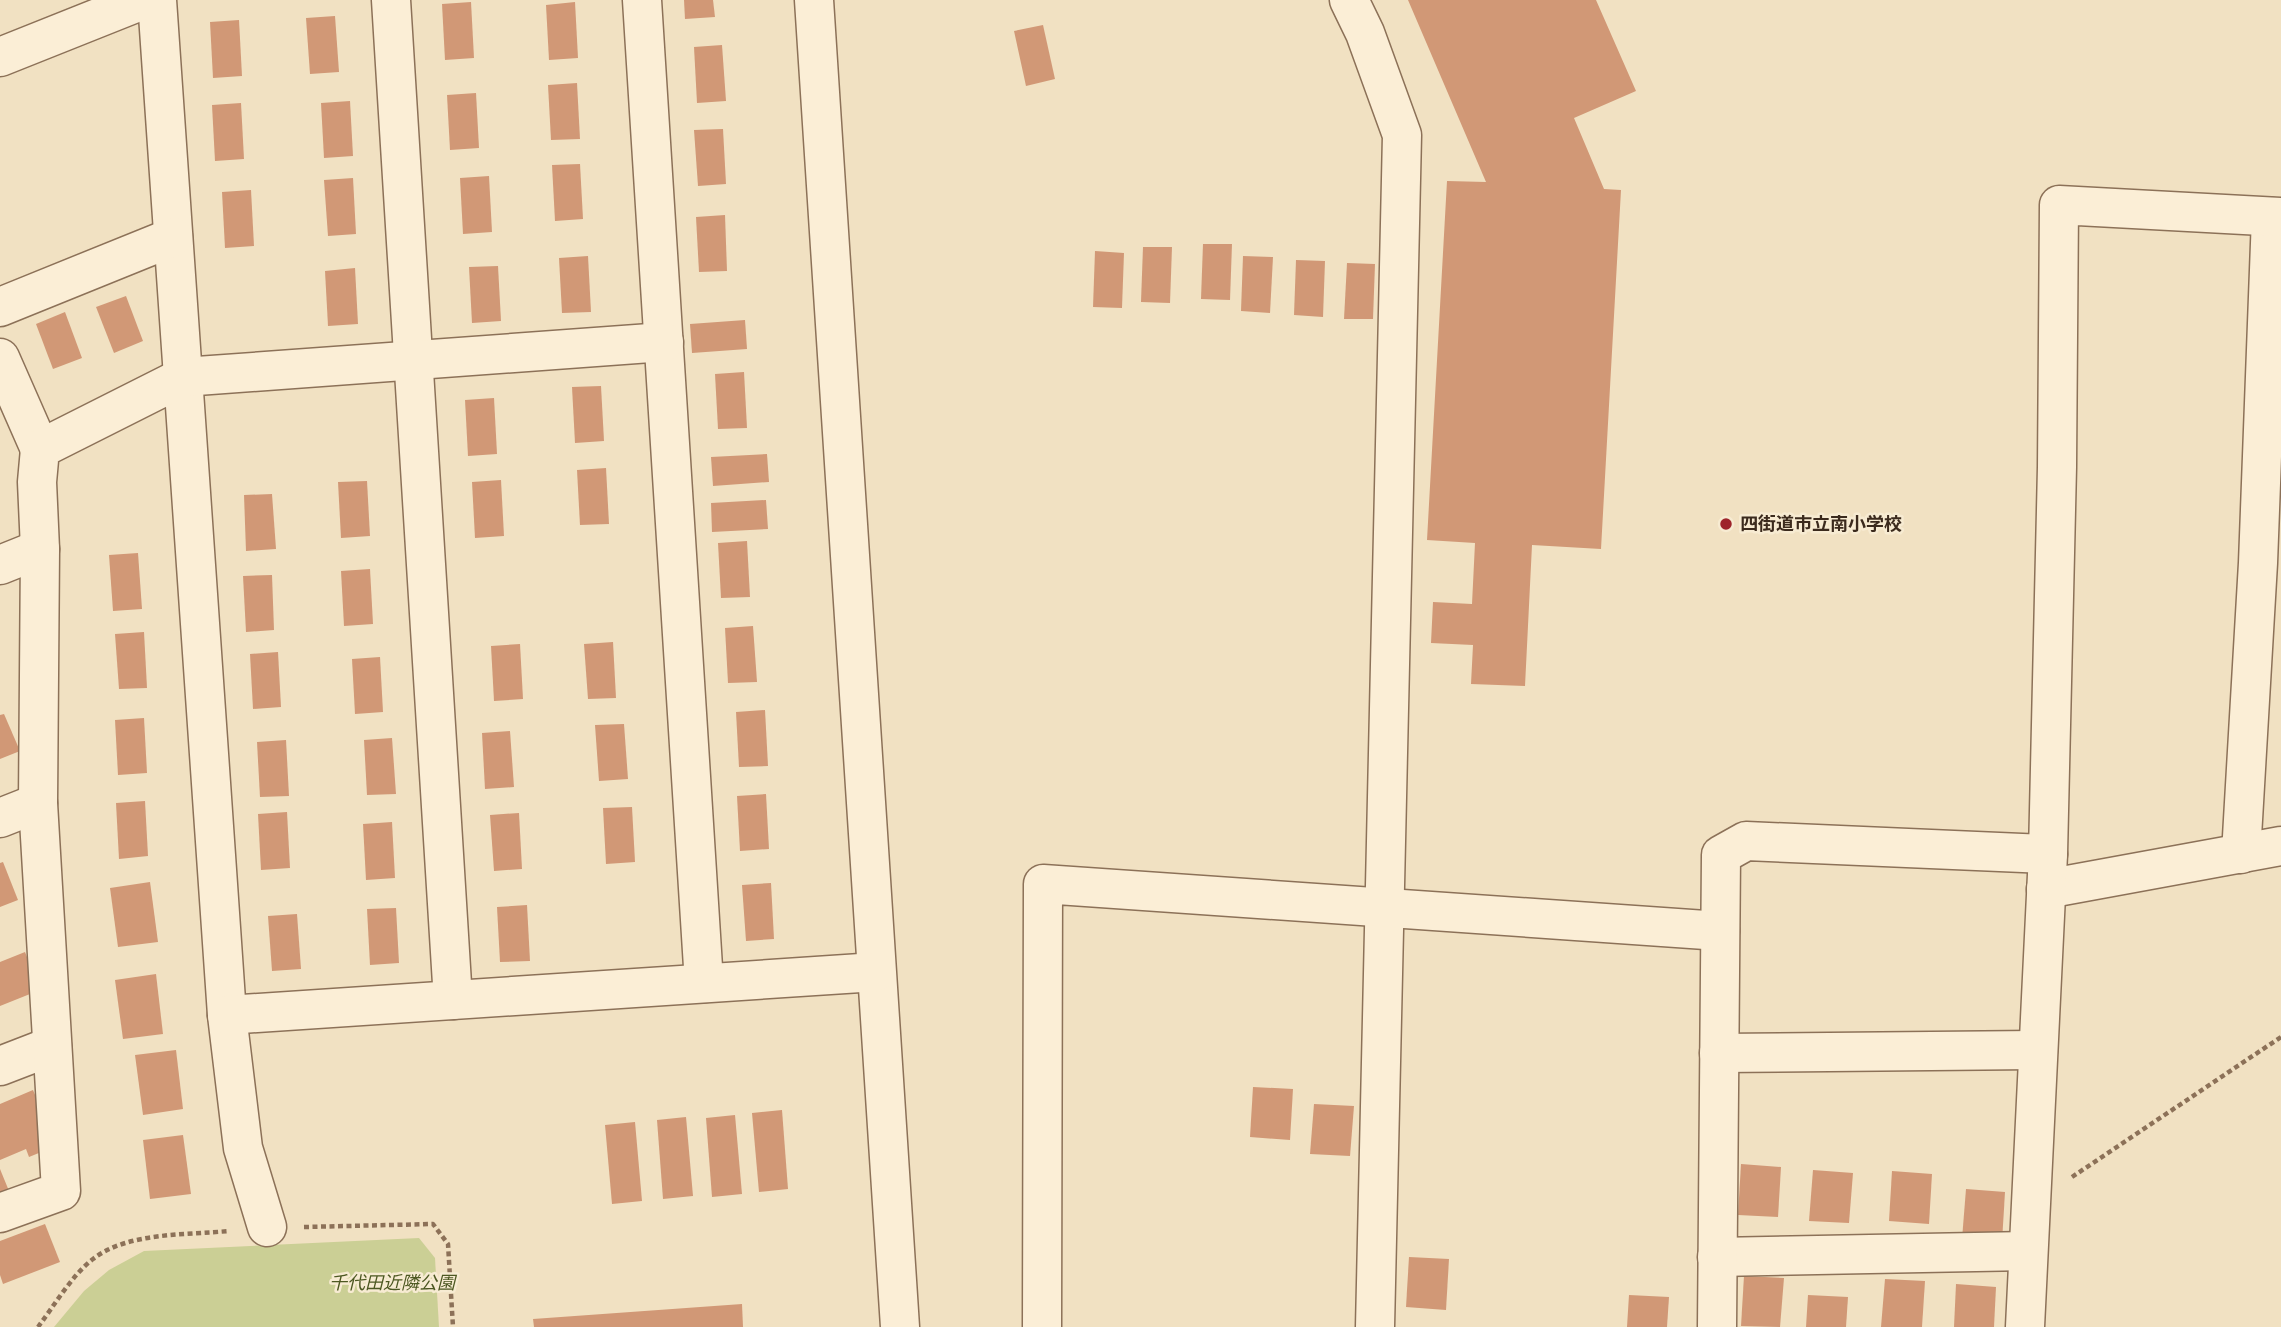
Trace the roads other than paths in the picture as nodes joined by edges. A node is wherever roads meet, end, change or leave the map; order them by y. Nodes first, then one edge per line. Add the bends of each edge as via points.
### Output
1 (143, 0) edge
2 (157, 0) edge
3 (391, 0) edge
4 (642, 0) edge
5 (814, 0) edge
6 (1349, 0) edge
7 (0, 57) edge
8 (2276, 217) edge
9 (173, 237) junction
10 (0, 307) edge
11 (664, 342) junction
12 (0, 358) edge
13 (414, 360) junction
14 (183, 377) junction
15 (40, 449) junction
16 (40, 549) junction
17 (0, 565) edge
18 (38, 803) junction
19 (0, 818) edge
20 (2281, 846) edge
21 (2241, 854) junction
22 (2047, 871) junction
23 (1384, 907) junction
24 (1720, 931) junction
25 (876, 972) junction
26 (704, 983) junction
27 (453, 1000) junction
28 (227, 1015) junction
29 (52, 1045) junction
30 (2038, 1050) junction
31 (1719, 1053) junction
32 (0, 1066) edge
33 (0, 1213) edge
34 (267, 1227) road end
35 (2028, 1251) junction
36 (1717, 1256) junction
37 (900, 1327) edge
38 (1042, 1327) edge
39 (1375, 1327) edge
40 (1717, 1327) edge
41 (2025, 1327) edge

1 - 7 street
2 - 9 street
3 - 13 street
4 - 11 street
5 - 25 street
6 - 23 street via 1402,135
8 - 21 street
8 - 22 street via 2059,205
9 - 10 street
9 - 14 street
11 - 13 street
11 - 26 street
12 - 15 street
13 - 14 street
13 - 27 street
14 - 15 street
14 - 28 street
15 - 16 street
16 - 17 street
16 - 18 street
18 - 19 street
18 - 29 street
20 - 21 street
21 - 22 street
22 - 24 street via 1746,841 1721,855
22 - 30 street
23 - 24 street
23 - 38 street via 1043,884
23 - 39 street
24 - 31 street
25 - 26 street
25 - 37 street
26 - 27 street
27 - 28 street
28 - 34 street via 243,1148
29 - 32 street
29 - 33 street via 61,1191
30 - 31 street
30 - 35 street
31 - 36 street
35 - 36 street
35 - 41 street
36 - 40 street

